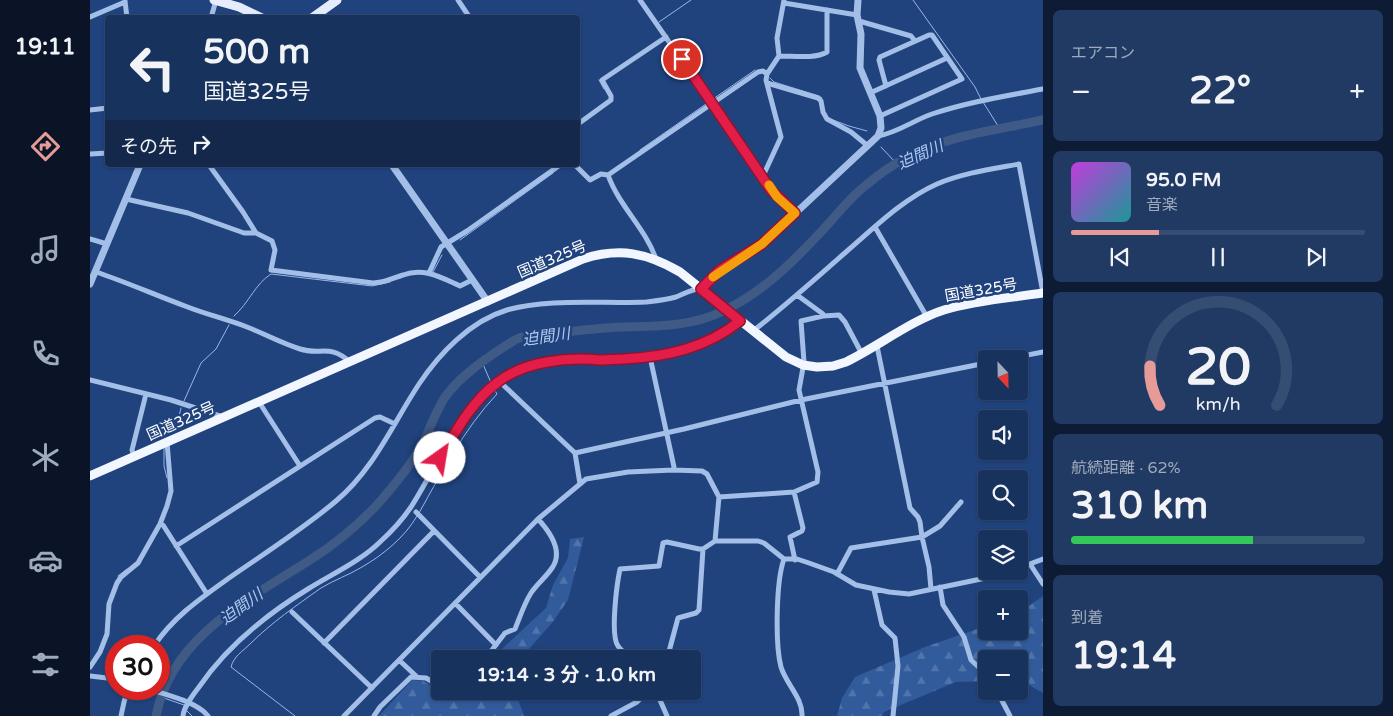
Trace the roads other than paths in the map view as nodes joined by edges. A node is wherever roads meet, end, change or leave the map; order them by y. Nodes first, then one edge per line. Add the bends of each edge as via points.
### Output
1 (216, 0) edge
2 (337, 0) edge
3 (458, 0) edge
4 (640, 0) edge
5 (858, 0) edge
6 (125, 1) edge
7 (784, 1) edge
8 (827, 10) junction
9 (127, 15) edge
10 (211, 15) edge
11 (256, 15) edge
12 (316, 15) edge
13 (468, 15) edge
14 (90, 17) edge
15 (858, 18) junction
16 (666, 36) junction
17 (915, 41) junction
18 (780, 56) junction
19 (948, 58) junction
20 (768, 74) junction
21 (767, 83) junction
22 (886, 86) junction
23 (1043, 89) edge
24 (870, 93) junction
25 (712, 104) junction
26 (105, 108) edge
27 (90, 110) edge
28 (880, 116) junction
29 (580, 123) edge
30 (878, 136) junction
31 (868, 146) junction
32 (105, 152) edge
33 (90, 154) edge
34 (139, 167) edge
35 (210, 167) edge
36 (393, 167) edge
37 (557, 167) edge
38 (577, 167) edge
39 (608, 175) junction
40 (763, 176) junction
41 (126, 200) junction
42 (795, 213) junction
43 (875, 226) junction
44 (256, 233) junction
45 (90, 239) edge
46 (446, 243) junction
47 (107, 244) junction
48 (656, 259) junction
49 (96, 272) junction
50 (430, 273) junction
51 (472, 280) junction
52 (90, 284) edge
53 (701, 289) junction
54 (1043, 293) edge
55 (797, 296) junction
56 (488, 302) junction
57 (823, 316) junction
58 (927, 317) junction
59 (739, 319) junction
60 (752, 331) junction
61 (877, 346) junction
62 (1043, 352) edge
63 (862, 354) junction
64 (1028, 355) edge
65 (650, 357) junction
66 (350, 362) junction
67 (978, 364) edge
68 (802, 365) junction
69 (90, 380) edge
70 (499, 381) junction
71 (884, 382) junction
72 (146, 394) junction
73 (801, 400) junction
74 (259, 402) junction
75 (223, 417) junction
76 (395, 424) junction
77 (666, 432) junction
78 (167, 442) junction
79 (575, 453) junction
80 (134, 456) junction
81 (300, 466) junction
82 (673, 470) junction
83 (90, 476) edge
84 (580, 484) junction
85 (794, 492) junction
86 (719, 497) junction
87 (962, 502) dead end
88 (416, 512) dead end
89 (538, 519) junction
90 (160, 524) junction
91 (434, 531) junction
92 (922, 537) junction
93 (715, 541) junction
94 (176, 546) junction
95 (703, 548) junction
96 (784, 559) junction
97 (1043, 559) edge
98 (795, 560) junction
99 (1030, 564) joint
100 (837, 574) junction
101 (480, 578) junction
102 (978, 579) edge
103 (1043, 584) edge
104 (940, 588) junction
105 (874, 590) junction
106 (931, 590) junction
107 (207, 594) junction
108 (455, 603) junction
109 (292, 612) dead end
110 (163, 635) edge
111 (324, 643) junction
112 (496, 645) junction
113 (492, 650) edge
114 (622, 650) edge
115 (669, 650) edge
116 (400, 660) junction
117 (90, 667) edge
118 (978, 667) edge
119 (90, 676) edge
120 (416, 676) junction
121 (105, 678) edge
122 (431, 681) edge
123 (372, 688) junction
124 (170, 697) edge
125 (125, 700) edge
126 (639, 700) edge
127 (660, 700) edge
128 (1002, 700) edge
129 (188, 703) junction
130 (121, 716) edge
131 (183, 716) edge
132 (208, 716) edge
133 (344, 716) edge
134 (374, 716) edge
135 (611, 716) edge
136 (667, 716) edge
137 (802, 716) edge
138 (893, 716) edge
139 (1010, 716) edge

1 - 10 street
1 - 11 main road
2 - 12 main road
3 - 13 street
4 - 16 street
5 - 15 street
6 - 9 street
6 - 14 street
7 - 8 street
7 - 18 street via 777,38
8 - 15 street
8 - 18 street via 828,52
15 - 17 street via 911,36
15 - 24 street via 860,68
16 - 25 street
16 - 29 street via 602,80 612,100
17 - 19 street via 932,35
17 - 22 street via 880,57
18 - 20 street
19 - 22 street
19 - 28 street via 962,79
20 - 21 street
20 - 25 street via 758,72
21 - 31 street via 818,98 827,119 852,132
21 - 40 street via 781,137
22 - 24 street
23 - 30 street via 956,107
24 - 28 street
25 - 39 street
25 - 40 street
26 - 27 street
28 - 30 street
30 - 31 street
31 - 42 street
32 - 33 street
34 - 41 street
35 - 44 street
36 - 46 street
37 - 46 street
38 - 39 street via 590,180 601,174
39 - 48 street
40 - 42 street via 777,197
41 - 44 street via 188,213 244,233
41 - 47 street
42 - 53 street via 762,244 720,270
43 - 54 street via 936,184 1019,164
43 - 55 street
43 - 58 street
44 - 50 street via 274,243 271,270 377,283 410,273
45 - 47 street
46 - 50 street via 439,250
46 - 51 street
47 - 49 street
48 - 53 highway, 国道325号
48 - 56 highway, 国道325号 via 626,252 583,259
49 - 52 street
49 - 66 street via 224,318 284,344 304,350 330,351 341,354
50 - 51 street via 460,286
51 - 56 street
53 - 59 highway, 国道325号
53 - 76 street via 649,301 532,305 498,313 467,332 436,360
54 - 58 highway, 国道325号 via 961,306
55 - 57 street
55 - 60 street
56 - 66 highway, 国道325号
57 - 63 street via 836,314 842,318
57 - 68 street via 800,320
58 - 61 highway, 国道325号
59 - 60 highway, 国道325号
59 - 65 street via 717,337 693,348
60 - 68 highway, 国道325号
61 - 63 highway, 国道325号
61 - 71 street
62 - 64 street
63 - 68 highway, 国道325号 via 833,366
65 - 70 street via 558,360 542,363
65 - 77 street
66 - 74 highway, 国道325号
67 - 71 street
68 - 73 street
69 - 72 street
70 - 79 street
70 - 129 street via 473,407 411,506 388,535 362,556 260,623 216,663
71 - 73 street
71 - 92 street via 910,508 918,517
72 - 75 street
72 - 80 street via 132,450
73 - 77 street
73 - 85 street via 818,482
74 - 75 highway, 国道325号
74 - 81 street
75 - 78 highway, 国道325号
76 - 81 street via 375,418
76 - 107 street via 370,466 338,500
77 - 79 street
77 - 82 street
78 - 80 highway, 国道325号
78 - 90 street via 171,491
79 - 84 street
80 - 83 highway, 国道325号
81 - 94 street
82 - 84 street via 628,472 586,479
82 - 86 street via 702,471 707,474
84 - 89 street
85 - 86 street
85 - 98 street via 803,528 790,537
86 - 93 street
87 - 92 street via 940,526
88 - 91 street
89 - 101 street
89 - 112 street via 556,544 554,564 531,593 515,629 505,634
90 - 94 street
90 - 117 street via 135,566 116,583 109,604 109,628
91 - 101 street
91 - 111 street
92 - 100 street via 851,548
92 - 106 street
93 - 95 street
93 - 96 street via 758,541
94 - 107 street
95 - 114 street via 667,542 663,544 658,566 620,569 615,640
95 - 115 street via 699,610 678,618
96 - 98 street
96 - 137 street via 778,583 779,656 788,683 802,706
97 - 99 street
98 - 100 street
99 - 103 street
100 - 105 street
101 - 108 street
102 - 104 street
104 - 106 street
104 - 118 street via 943,605 964,637 971,660
105 - 106 street via 909,594
105 - 138 street via 882,625 895,638 898,666
107 - 110 street via 178,617
108 - 112 street
108 - 116 street
109 - 111 street
111 - 123 street
112 - 113 street
116 - 120 street
116 - 123 street
119 - 121 street
120 - 122 street
120 - 134 street via 404,682
123 - 133 street
124 - 129 street
125 - 130 street
126 - 135 street
127 - 136 street
128 - 139 street
129 - 131 street
129 - 132 street

